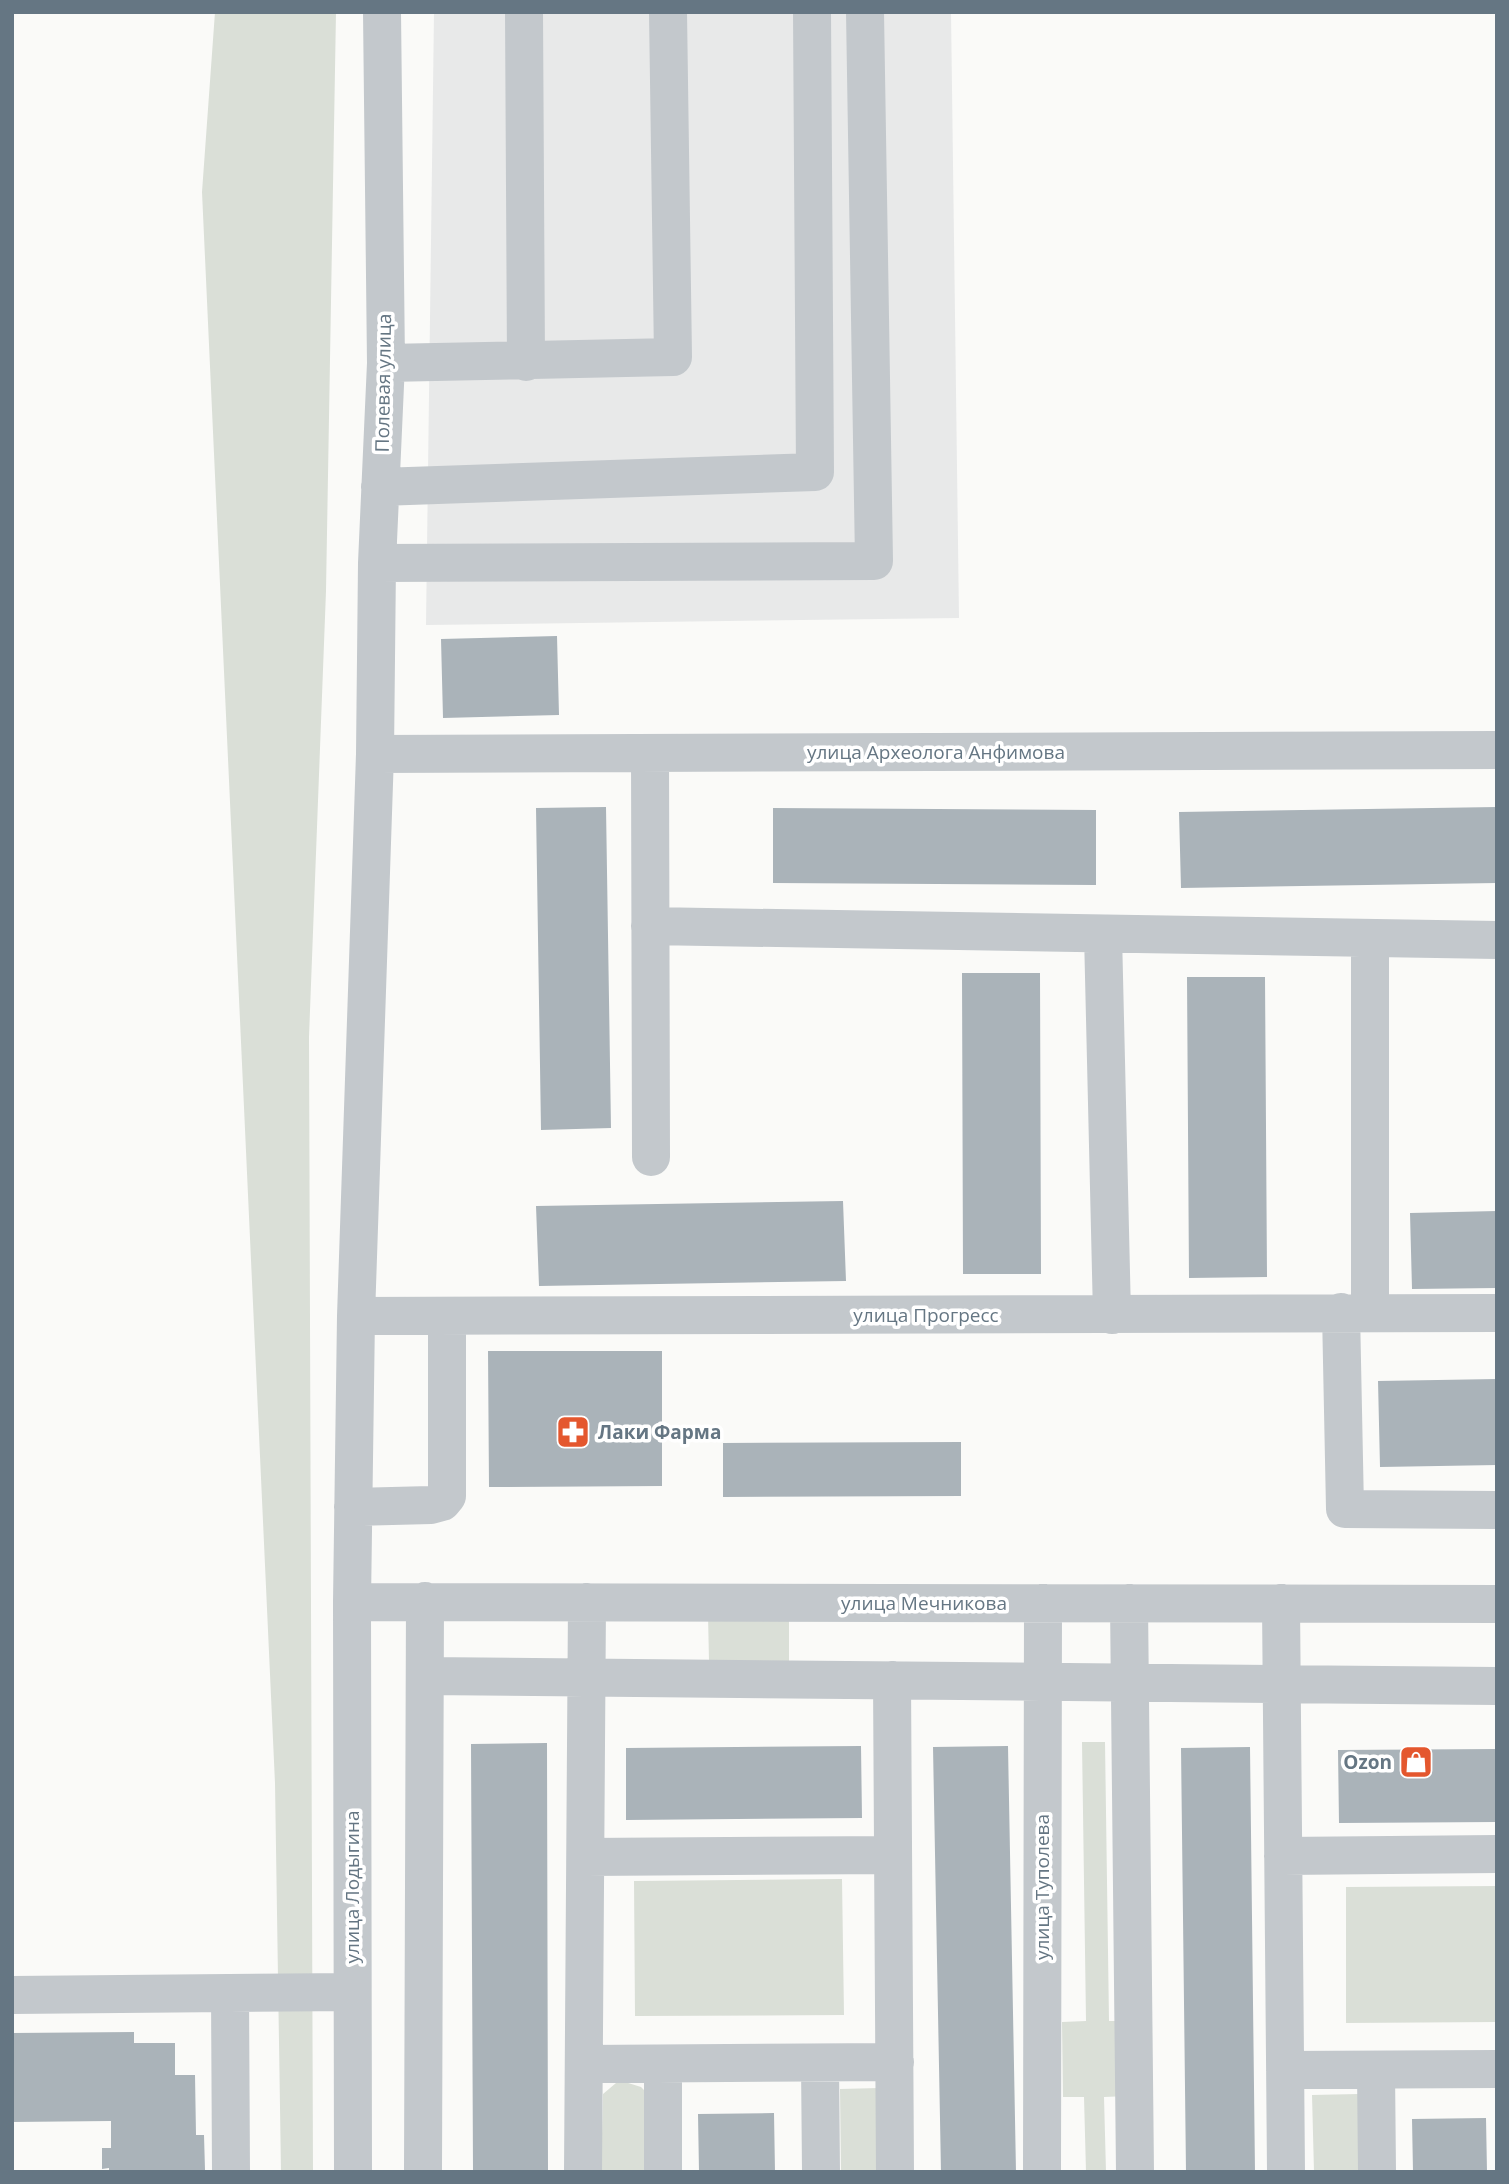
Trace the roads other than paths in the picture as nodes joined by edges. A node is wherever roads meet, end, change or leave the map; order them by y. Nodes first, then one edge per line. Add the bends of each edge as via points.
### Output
1 (382, 12) edge
2 (524, 12) edge
3 (668, 12) edge
4 (812, 12) edge
5 (864, 12) edge
6 (526, 362) junction
7 (386, 363) junction
8 (380, 487) junction
9 (377, 563) junction
10 (1497, 750) edge
11 (650, 753) junction
12 (375, 754) junction
13 (650, 926) junction
14 (1103, 933) junction
15 (1370, 938) junction
16 (1497, 940) edge
17 (651, 1157) dead end
18 (1355, 1312) junction
19 (1497, 1313) edge
20 (1112, 1315) junction
21 (356, 1316) junction
22 (447, 1316) junction
23 (353, 1507) junction
24 (1497, 1510) edge
25 (425, 1601) junction
26 (352, 1602) junction
27 (587, 1602) junction
28 (1043, 1603) junction
29 (1129, 1603) junction
30 (1280, 1604) junction
31 (1497, 1604) edge
32 (425, 1676) junction
33 (587, 1678) junction
34 (892, 1680) junction
35 (1043, 1682) junction
36 (1130, 1682) junction
37 (1282, 1684) junction
38 (1497, 1686) edge
39 (1497, 1854) edge
40 (893, 1855) junction
41 (1283, 1856) junction
42 (586, 1857) junction
43 (352, 1992) junction
44 (230, 1993) junction
45 (12, 1995) edge
46 (895, 2062) junction
47 (663, 2063) junction
48 (820, 2063) junction
49 (584, 2064) junction
50 (1497, 2069) edge
51 (1285, 2070) junction
52 (1376, 2070) junction
53 (231, 2172) edge
54 (354, 2172) edge
55 (423, 2172) edge
56 (583, 2172) edge
57 (663, 2172) edge
58 (821, 2172) edge
59 (895, 2172) edge
60 (1042, 2172) edge
61 (1135, 2172) edge
62 (1286, 2172) edge
63 (1377, 2172) edge

1 - 7 street, Полевая улица
2 - 6 street
3 - 6 street via 673,357
4 - 8 street via 815,472
5 - 9 street via 874,561
6 - 7 street
7 - 8 street, Полевая улица
8 - 9 street, Полевая улица
9 - 12 street, Полевая улица
10 - 11 street, улица Археолога Анфимова
11 - 12 street, улица Археолога Анфимова
11 - 13 street
12 - 21 street, Полевая улица
13 - 14 street
13 - 17 street
14 - 15 street
14 - 20 street
15 - 16 street
15 - 18 street
18 - 19 street, улица Прогресс
18 - 20 street, улица Прогресс
18 - 24 street via 1345,1509
20 - 22 street, улица Прогресс
21 - 22 street, улица Прогресс
21 - 23 street, улица Лодыгина
22 - 23 street via 447,1496 431,1505
23 - 26 street, улица Лодыгина
25 - 26 street, улица Мечникова
25 - 27 street, улица Мечникова
25 - 32 street
26 - 43 street, улица Лодыгина
27 - 28 street, улица Мечникова
27 - 33 street
28 - 29 street, улица Мечникова
28 - 35 street, улица Туполева
29 - 30 street, улица Мечникова
29 - 36 street
30 - 31 street, улица Мечникова
30 - 37 street
32 - 33 street
32 - 55 street
33 - 34 street
33 - 42 street
34 - 35 street
34 - 40 street
35 - 36 street
35 - 60 street, улица Туполева
36 - 37 street
36 - 61 street
37 - 38 street
37 - 41 street
39 - 41 street
40 - 42 street
40 - 46 street
41 - 51 street
42 - 49 street
43 - 44 street
43 - 54 street, улица Лодыгина
44 - 45 street
44 - 53 street
46 - 48 street
46 - 59 street
47 - 48 street
47 - 49 street
47 - 57 street
48 - 58 street
49 - 56 street
50 - 52 street
51 - 52 street
51 - 62 street
52 - 63 street

